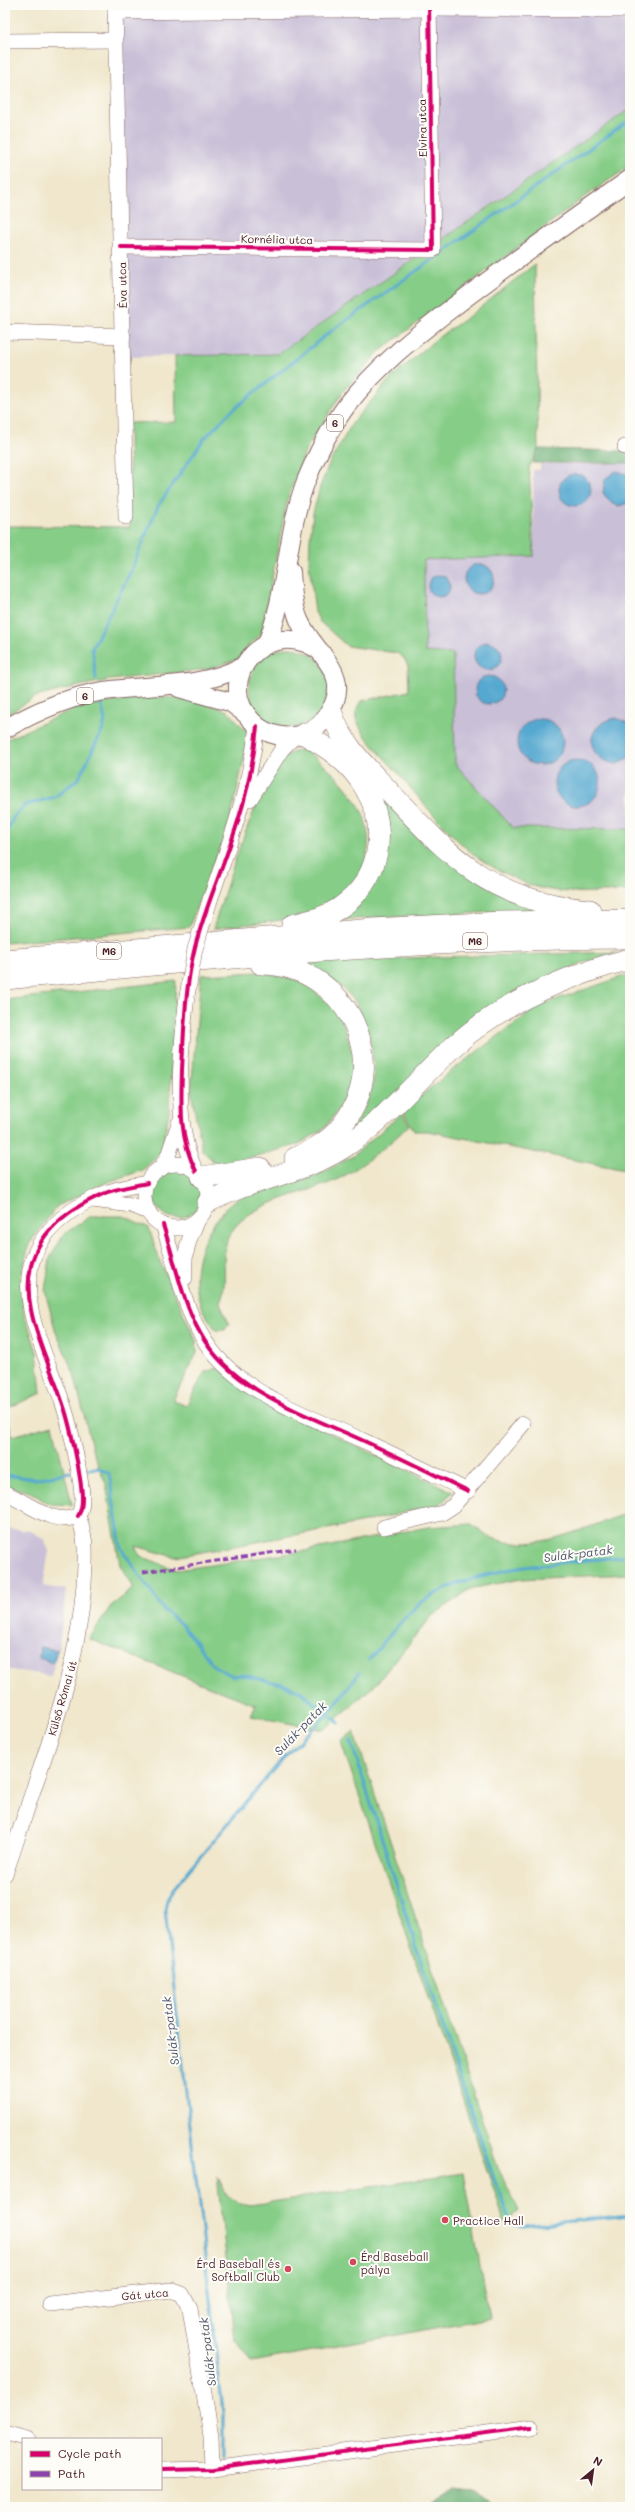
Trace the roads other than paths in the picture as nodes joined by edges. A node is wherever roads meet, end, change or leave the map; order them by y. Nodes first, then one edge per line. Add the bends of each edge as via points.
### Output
1 (429, 7) edge
2 (115, 9) edge
3 (630, 10) edge
4 (115, 40) junction
5 (5, 41) edge
6 (630, 179) edge
7 (121, 247) junction
8 (433, 250) joint
9 (5, 332) edge
10 (123, 336) junction
11 (126, 517) dead end
12 (290, 552) junction
13 (267, 643) junction
14 (321, 652) junction
15 (244, 666) junction
16 (170, 686) junction
17 (331, 711) junction
18 (252, 720) junction
19 (5, 729) edge
20 (300, 735) junction
21 (238, 821) junction
22 (630, 913) edge
23 (630, 920) edge
24 (630, 938) edge
25 (213, 941) junction
26 (630, 959) edge
27 (5, 960) edge
28 (205, 960) junction
29 (5, 979) edge
30 (180, 1118) junction
31 (160, 1168) junction
32 (199, 1174) junction
33 (147, 1183) junction
34 (92, 1200) junction
35 (203, 1210) junction
36 (148, 1212) junction
37 (163, 1225) junction
38 (185, 1293) junction
39 (523, 1424) dead end
40 (468, 1491) junction
41 (5, 1494) edge
42 (78, 1516) junction
43 (384, 1527) dead end
44 (5, 1874) edge
45 (50, 2304) dead end
46 (532, 2427) dead end
47 (5, 2433) edge
48 (24, 2438) edge
49 (212, 2469) junction
50 (162, 2470) edge

1 - 2 street
1 - 3 street
1 - 8 street, Elvira utca
2 - 4 street, Éva utca
4 - 5 street
4 - 7 street, Éva utca
6 - 12 main road, 6 via 486,282 430,325 373,374 338,417 317,456 298,505
7 - 8 street, Kornélia utca
7 - 10 street, Éva utca
9 - 10 street
10 - 11 street, Éva utca
12 - 13 main road, 6 via 278,610
12 - 14 main road, 6 via 293,592 299,621
13 - 14 main road, 6 via 276,640 295,640 305,642
13 - 15 main road, 6 via 251,655
14 - 17 main road, 6 via 330,663 335,676 336,698
15 - 16 main road, 6 via 215,679
15 - 18 main road, 6 via 239,690
16 - 18 main road, 6 via 230,702
16 - 19 main road, 6 via 104,691 87,695 35,714
17 - 20 main road, 6 via 320,725
17 - 22 highway via 344,740 365,765 425,831 465,866 495,884 538,900 571,908
18 - 20 main road, 6 via 275,735
18 - 21 street via 250,774
20 - 21 street via 282,749 258,783
20 - 25 highway via 343,760 372,800 379,831 378,853 371,872 352,898 326,915
21 - 30 street, bridge via 195,949 187,996
23 - 25 highway, M6 via 434,925
24 - 28 highway, M6 via 442,942
25 - 27 highway, M6
26 - 35 highway via 575,976 501,1012 457,1044 362,1134 319,1162 230,1190
28 - 29 highway, M6
28 - 32 highway via 236,965 284,966 320,982 341,1000 351,1015 361,1044 363,1062 361,1081 352,1108 337,1131 323,1143 289,1160 232,1174
30 - 31 street via 168,1156
30 - 32 street via 188,1157
31 - 32 street via 178,1164
31 - 33 street
32 - 35 street via 208,1193
33 - 34 street via 103,1194
33 - 36 street via 145,1202
34 - 36 street via 131,1205
34 - 42 street via 76,1207 50,1227 36,1250 28,1279 28,1296 34,1324 64,1406 75,1450 82,1502
35 - 37 street via 182,1227
35 - 38 street via 188,1239 184,1263
36 - 37 street
37 - 38 street
38 - 40 street via 188,1308 197,1328 212,1352 253,1387 287,1406
39 - 40 street
40 - 43 street via 442,1513
41 - 42 street via 59,1519 70,1520
42 - 44 street, Külső Római út via 84,1534 85,1560 82,1609 73,1662 60,1710
45 - 49 street, Gát utca via 171,2290 182,2294 191,2316 211,2436
46 - 49 street
47 - 48 street
49 - 50 street

